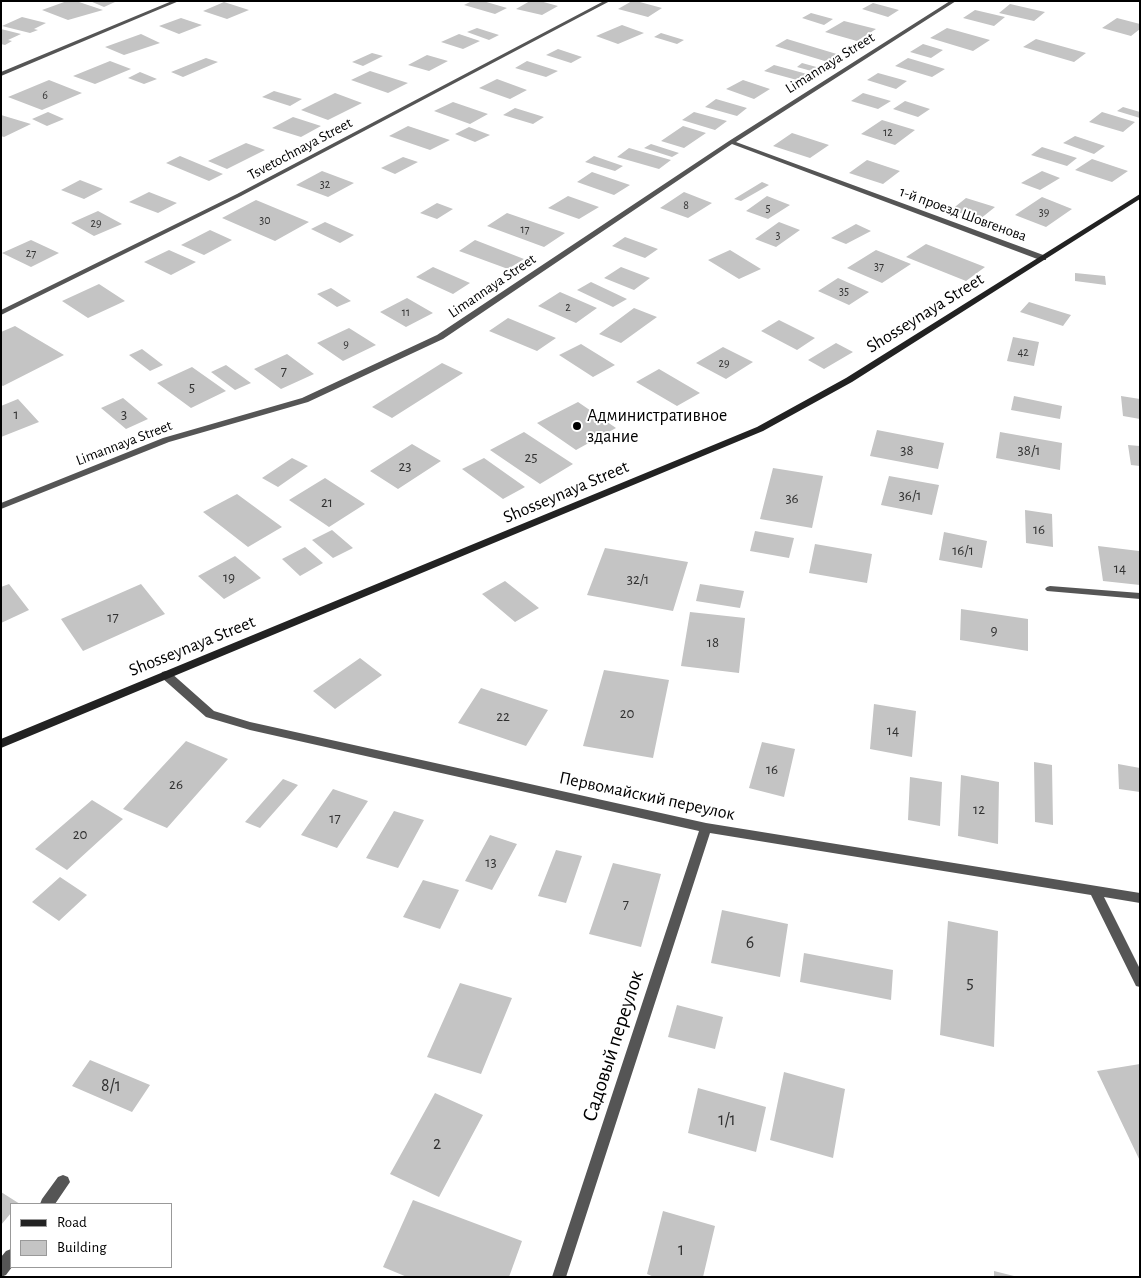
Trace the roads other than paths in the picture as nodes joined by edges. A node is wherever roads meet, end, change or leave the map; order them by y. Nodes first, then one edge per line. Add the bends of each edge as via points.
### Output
1 (177, 1) edge
2 (608, 1) edge
3 (954, 1) edge
4 (1, 74) edge
5 (731, 142) junction
6 (1140, 196) edge
7 (1043, 258) junction
8 (1, 313) edge
9 (1, 506) edge
10 (1050, 589) dead end
11 (1140, 596) edge
12 (166, 675) junction
13 (1, 744) edge
14 (706, 828) junction
15 (1095, 891) junction
16 (1140, 898) edge
17 (1140, 982) edge
18 (63, 1182) dead end
19 (49, 1203) edge
20 (10, 1257) edge
21 (1, 1270) edge
22 (559, 1277) edge

1 - 4 street
2 - 8 street, Tsvetochnaya Street via 239,195
3 - 5 street, Limannaya Street
5 - 7 street, 1-й проезд Шовгенова
5 - 9 street, Limannaya Street via 440,338 304,400 166,440
6 - 7 main road, Shosseynaya Street
7 - 12 main road, Shosseynaya Street via 849,380 760,429
10 - 11 street
12 - 13 main road, Shosseynaya Street
12 - 14 street, Первомайский переулок via 210,714 242,724
14 - 15 street, Первомайский переулок
14 - 22 street, Садовый переулок
15 - 16 street, Первомайский переулок
15 - 17 street
18 - 19 street
20 - 21 street

